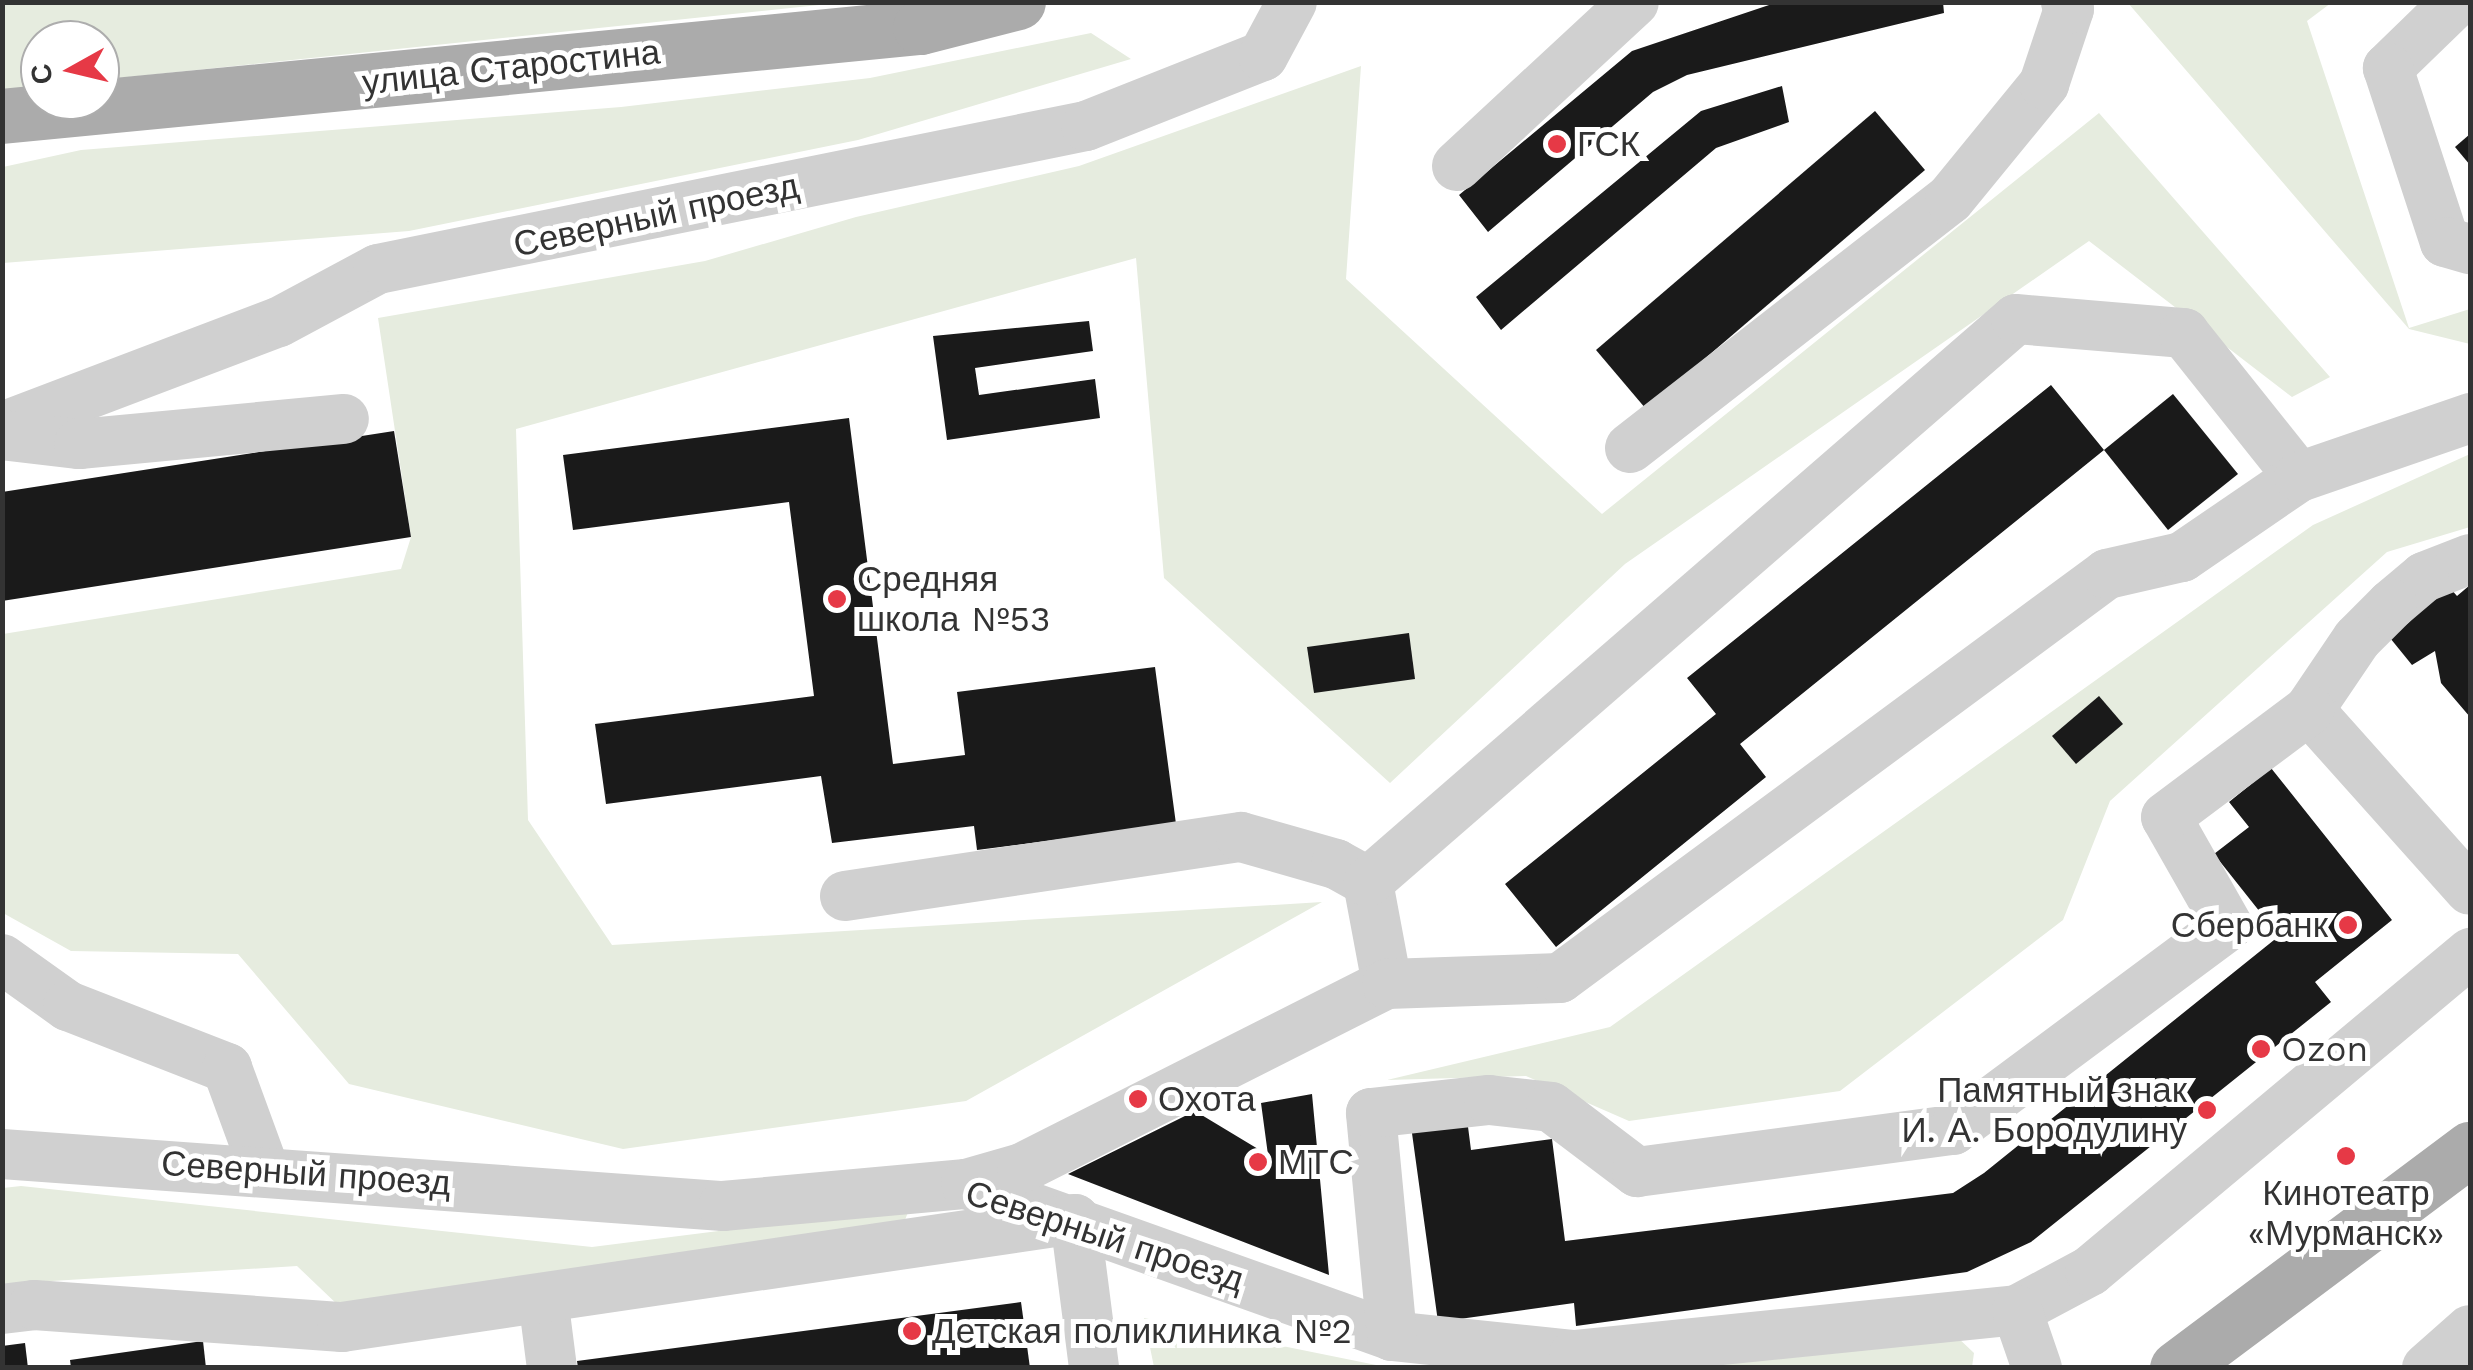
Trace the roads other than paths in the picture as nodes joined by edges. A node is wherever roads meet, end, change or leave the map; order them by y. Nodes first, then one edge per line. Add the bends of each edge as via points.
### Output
1 (1018, 2) edge
2 (1292, 2) edge
3 (1634, 2) edge
4 (2066, 2) edge
5 (2456, 2) edge
6 (2, 116) edge
7 (1457, 166) dead end
8 (2470, 249) edge
9 (2470, 418) edge
10 (344, 419) dead end
11 (2, 427) edge
12 (2, 435) edge
13 (1630, 448) dead end
14 (2299, 476) junction
15 (2470, 558) edge
16 (2309, 710) junction
17 (1368, 882) junction
18 (2470, 890) edge
19 (844, 896) dead end
20 (2470, 953) edge
21 (2, 958) edge
22 (1387, 984) junction
23 (2470, 1149) edge
24 (2, 1154) edge
25 (264, 1168) junction
26 (966, 1184) junction
27 (1076, 1219) junction
28 (543, 1298) junction
29 (2, 1310) edge
30 (2017, 1310) junction
31 (2470, 1330) edge
32 (1392, 1336) junction
33 (2200, 1359) edge
34 (552, 1368) edge
35 (1094, 1368) edge
36 (2037, 1368) edge
37 (2427, 1368) edge

1 - 6 main road, улица Старостина via 920,27
2 - 11 street, Северный проезд via 1263,56 1086,126 378,269 279,322
3 - 7 street
4 - 13 street via 2044,84 1950,199
5 - 8 street via 2388,68 2445,242
9 - 14 street
10 - 12 street via 79,444
14 - 17 street via 2184,334 2016,320
14 - 22 street via 2182,557 2107,574 1560,978
15 - 16 street via 2424,577 2392,604 2357,639
16 - 18 street
16 - 32 street via 2166,817 2228,926 1953,1130 1637,1172 1550,1107 1489,1100 1371,1113
17 - 19 street via 1336,864 1241,836
17 - 22 street
20 - 30 street via 2090,1271
21 - 25 street via 68,1006 227,1068
22 - 26 street via 1022,1168
23 - 33 main road
24 - 25 street, Северный проезд
25 - 26 street, Северный проезд via 723,1206
26 - 27 street, Северный проезд
27 - 28 street
27 - 32 street, Северный проезд
27 - 35 street
28 - 29 street via 342,1327 34,1304
28 - 34 street
30 - 32 street, Северный проезд via 1574,1356
30 - 36 street
31 - 37 street

